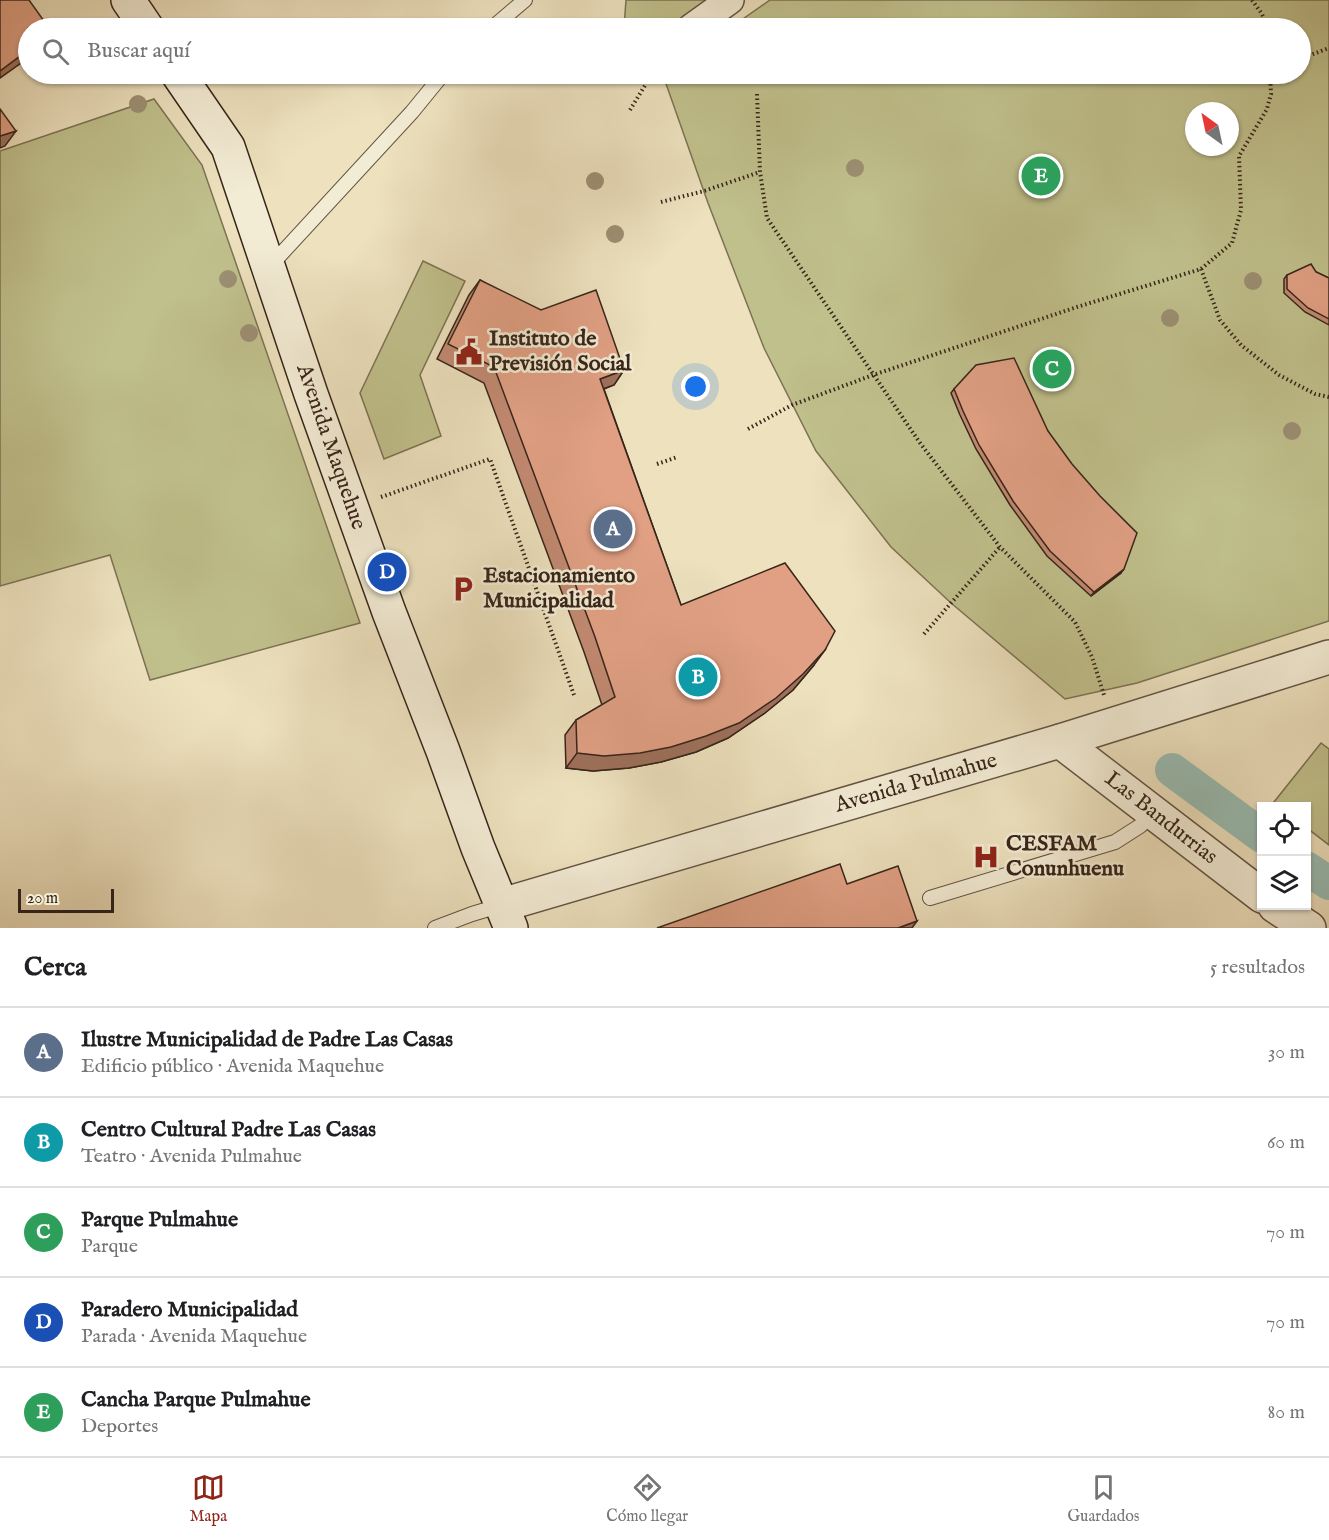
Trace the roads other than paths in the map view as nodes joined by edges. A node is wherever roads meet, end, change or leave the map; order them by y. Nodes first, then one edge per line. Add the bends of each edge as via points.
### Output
1 (128, 0) edge
2 (525, 0) edge
3 (730, 0) edge
4 (140, 18) edge
5 (504, 18) edge
6 (705, 18) edge
7 (185, 84) edge
8 (435, 84) edge
9 (268, 267) junction
10 (1329, 657) edge
11 (1060, 741) junction
12 (1153, 813) junction
13 (1257, 892) edge
14 (930, 898) dead end
15 (1281, 910) edge
16 (506, 917) edge
17 (435, 928) edge
18 (1309, 928) edge

1 - 4 street
2 - 5 lane
3 - 6 street
7 - 9 street, Avenida Maquehue via 228,147
8 - 9 lane
9 - 16 street, Avenida Maquehue via 389,612
10 - 11 street, Avenida Pulmahue
11 - 12 street, Las Bandurrias
11 - 16 street, Avenida Pulmahue
12 - 13 street, Las Bandurrias
12 - 14 lane via 1115,842
15 - 18 street
16 - 17 lane via 472,914

